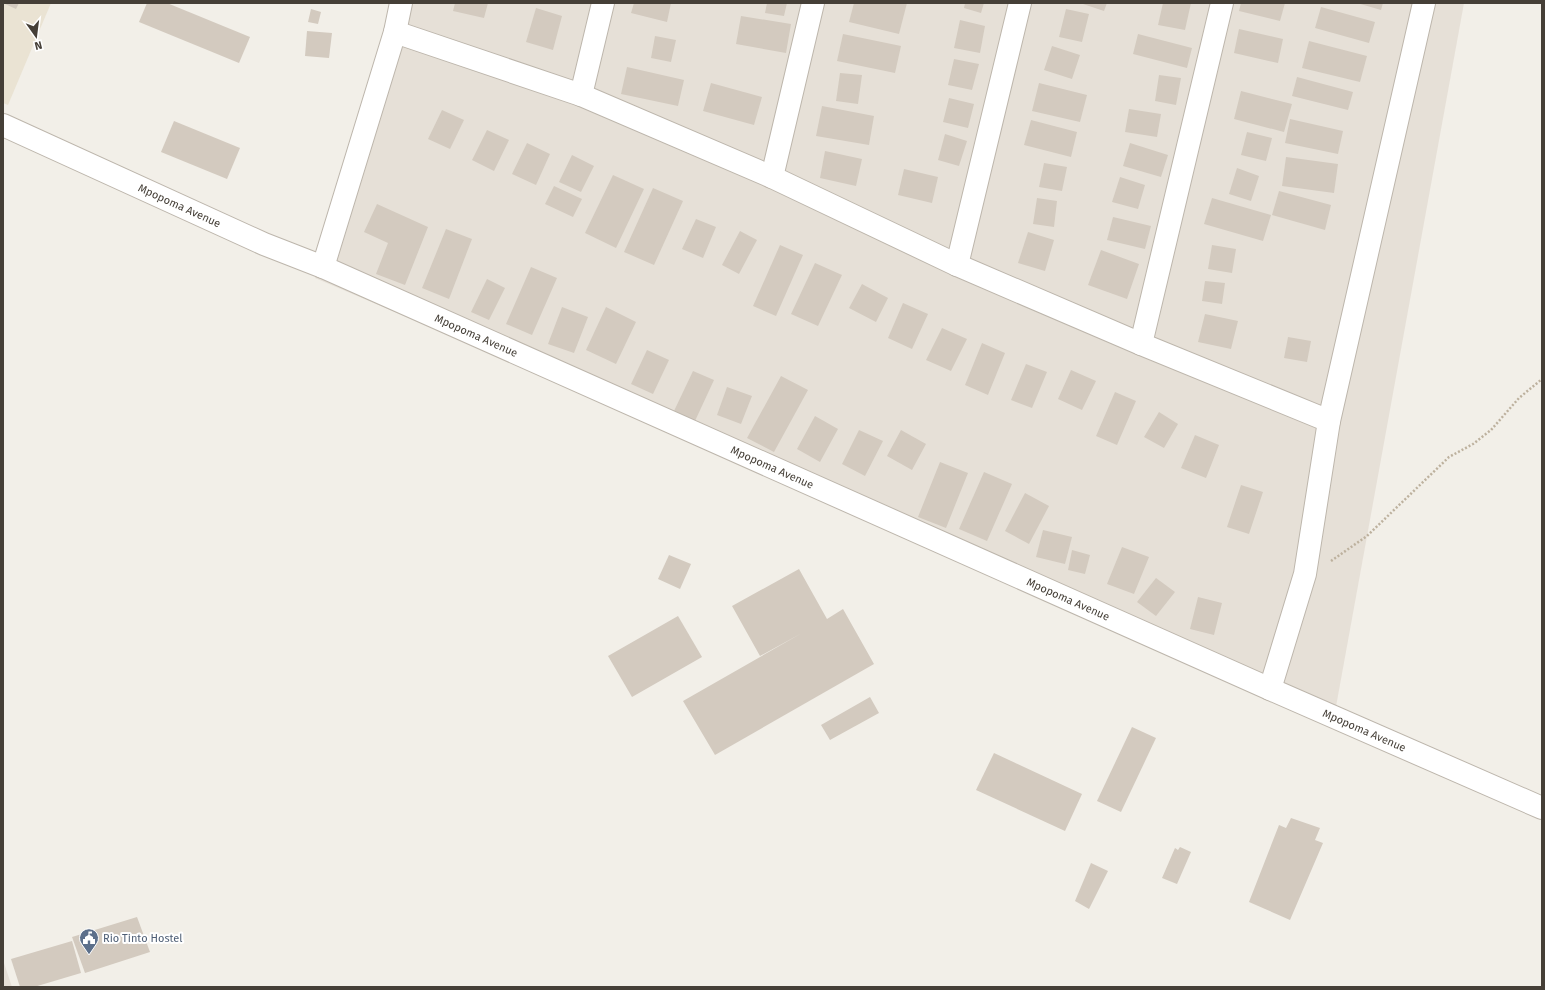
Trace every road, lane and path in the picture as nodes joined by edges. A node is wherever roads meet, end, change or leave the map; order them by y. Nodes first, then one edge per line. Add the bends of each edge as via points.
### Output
1 (401, 3) edge
2 (603, 3) edge
3 (813, 3) edge
4 (1020, 3) edge
5 (1222, 3) edge
6 (1424, 3) edge
7 (395, 32) junction
8 (581, 95) junction
9 (3, 126) edge
10 (772, 178) junction
11 (957, 265) junction
12 (323, 267) junction
13 (1142, 344) junction
14 (1542, 379) edge
15 (1329, 421) junction
16 (1305, 574) junction
17 (1270, 689) junction
18 (1542, 808) edge

1 - 7 street
2 - 8 street
3 - 10 street
4 - 11 street
5 - 13 street
6 - 15 street
7 - 8 street
7 - 12 street
8 - 10 street
9 - 12 street, Mpopoma Avenue via 264,244
10 - 11 street
11 - 13 street
12 - 17 street, Mpopoma Avenue
13 - 15 street
14 - 16 path via 1519,398 1491,430 1473,444 1449,457 1366,536 1327,563
15 - 16 street
16 - 17 street
17 - 18 street, Mpopoma Avenue

